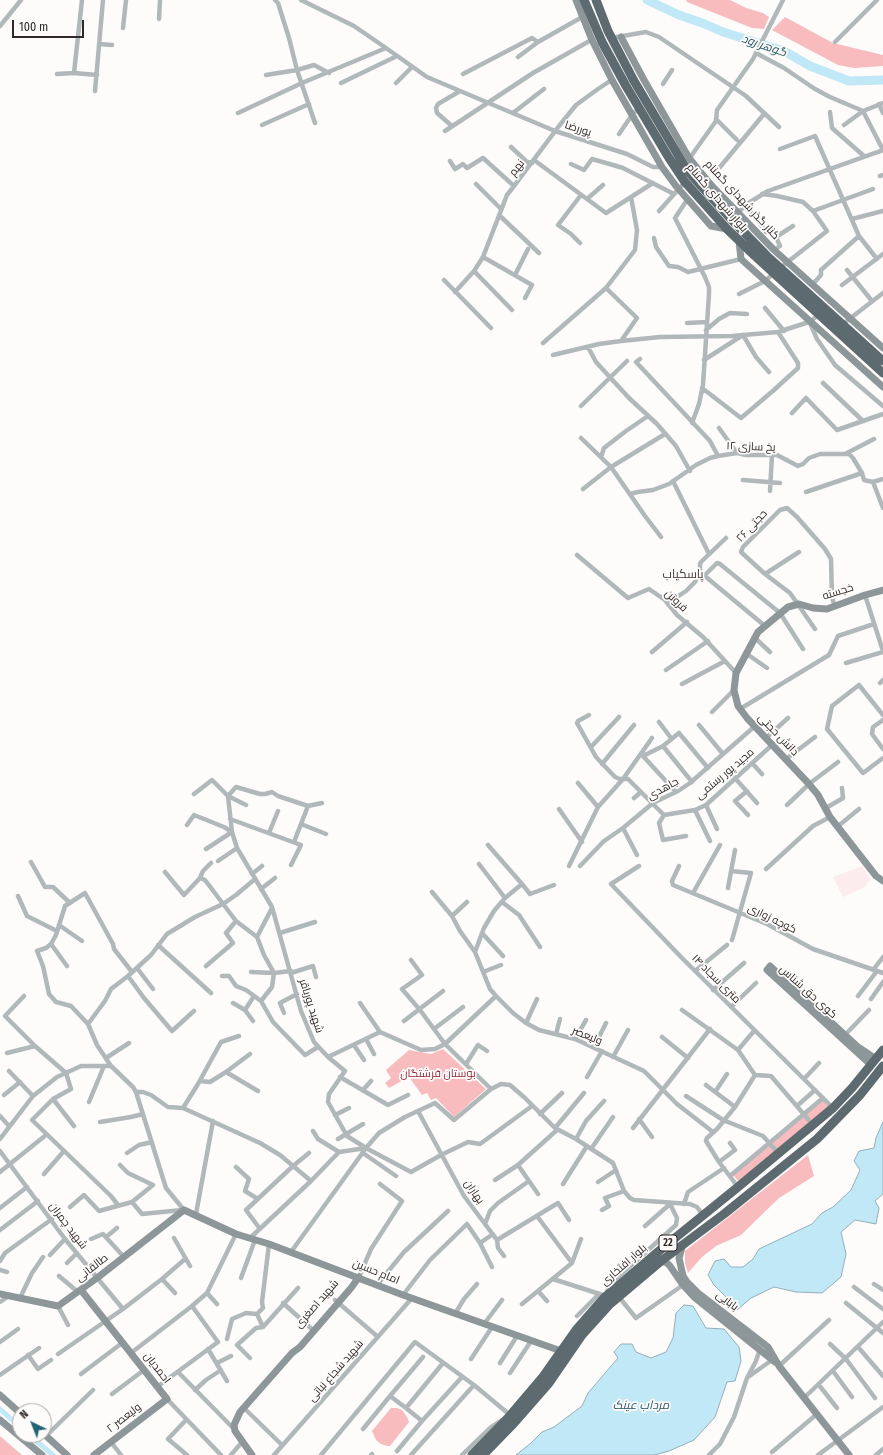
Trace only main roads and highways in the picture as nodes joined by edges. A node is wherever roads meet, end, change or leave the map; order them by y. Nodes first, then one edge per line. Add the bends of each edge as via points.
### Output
1 (584, 0) edge
2 (596, 0) edge
3 (603, 36) junction
4 (780, 268) junction
5 (882, 357) edge
6 (883, 373) edge
7 (883, 1050) edge
8 (883, 1066) edge
9 (817, 1138) junction
10 (790, 1144) junction
11 (758, 1171) junction
12 (772, 1174) junction
13 (472, 1455) edge
14 (483, 1455) edge

1 - 3 highway, بلوار شهدای گمنام via 586,15
2 - 3 highway, بلوار شهدای گمنام
3 - 4 highway, بلوار شهدای گمنام via 663,122 687,162
3 - 4 highway, بلوار شهدای گمنام via 616,77 639,108 685,182 739,241
4 - 5 highway, بلوار شهدای گمنام via 865,338
4 - 6 highway, بلوار شهدای گمنام via 819,315
7 - 10 highway, بلوار افتخاری / 22 via 833,1108
8 - 9 highway, بلوار افتخاری / 22 via 860,1095
9 - 10 highway via 793,1155 788,1154
9 - 12 highway, بلوار افتخاری / 22
10 - 11 highway, بلوار افتخاری / 22
11 - 12 highway via 780,1159 781,1165
11 - 13 highway, بلوار افتخاری / 22 via 603,1295 542,1378
12 - 14 highway, بلوار افتخاری / 22 via 618,1296 582,1335 539,1394

